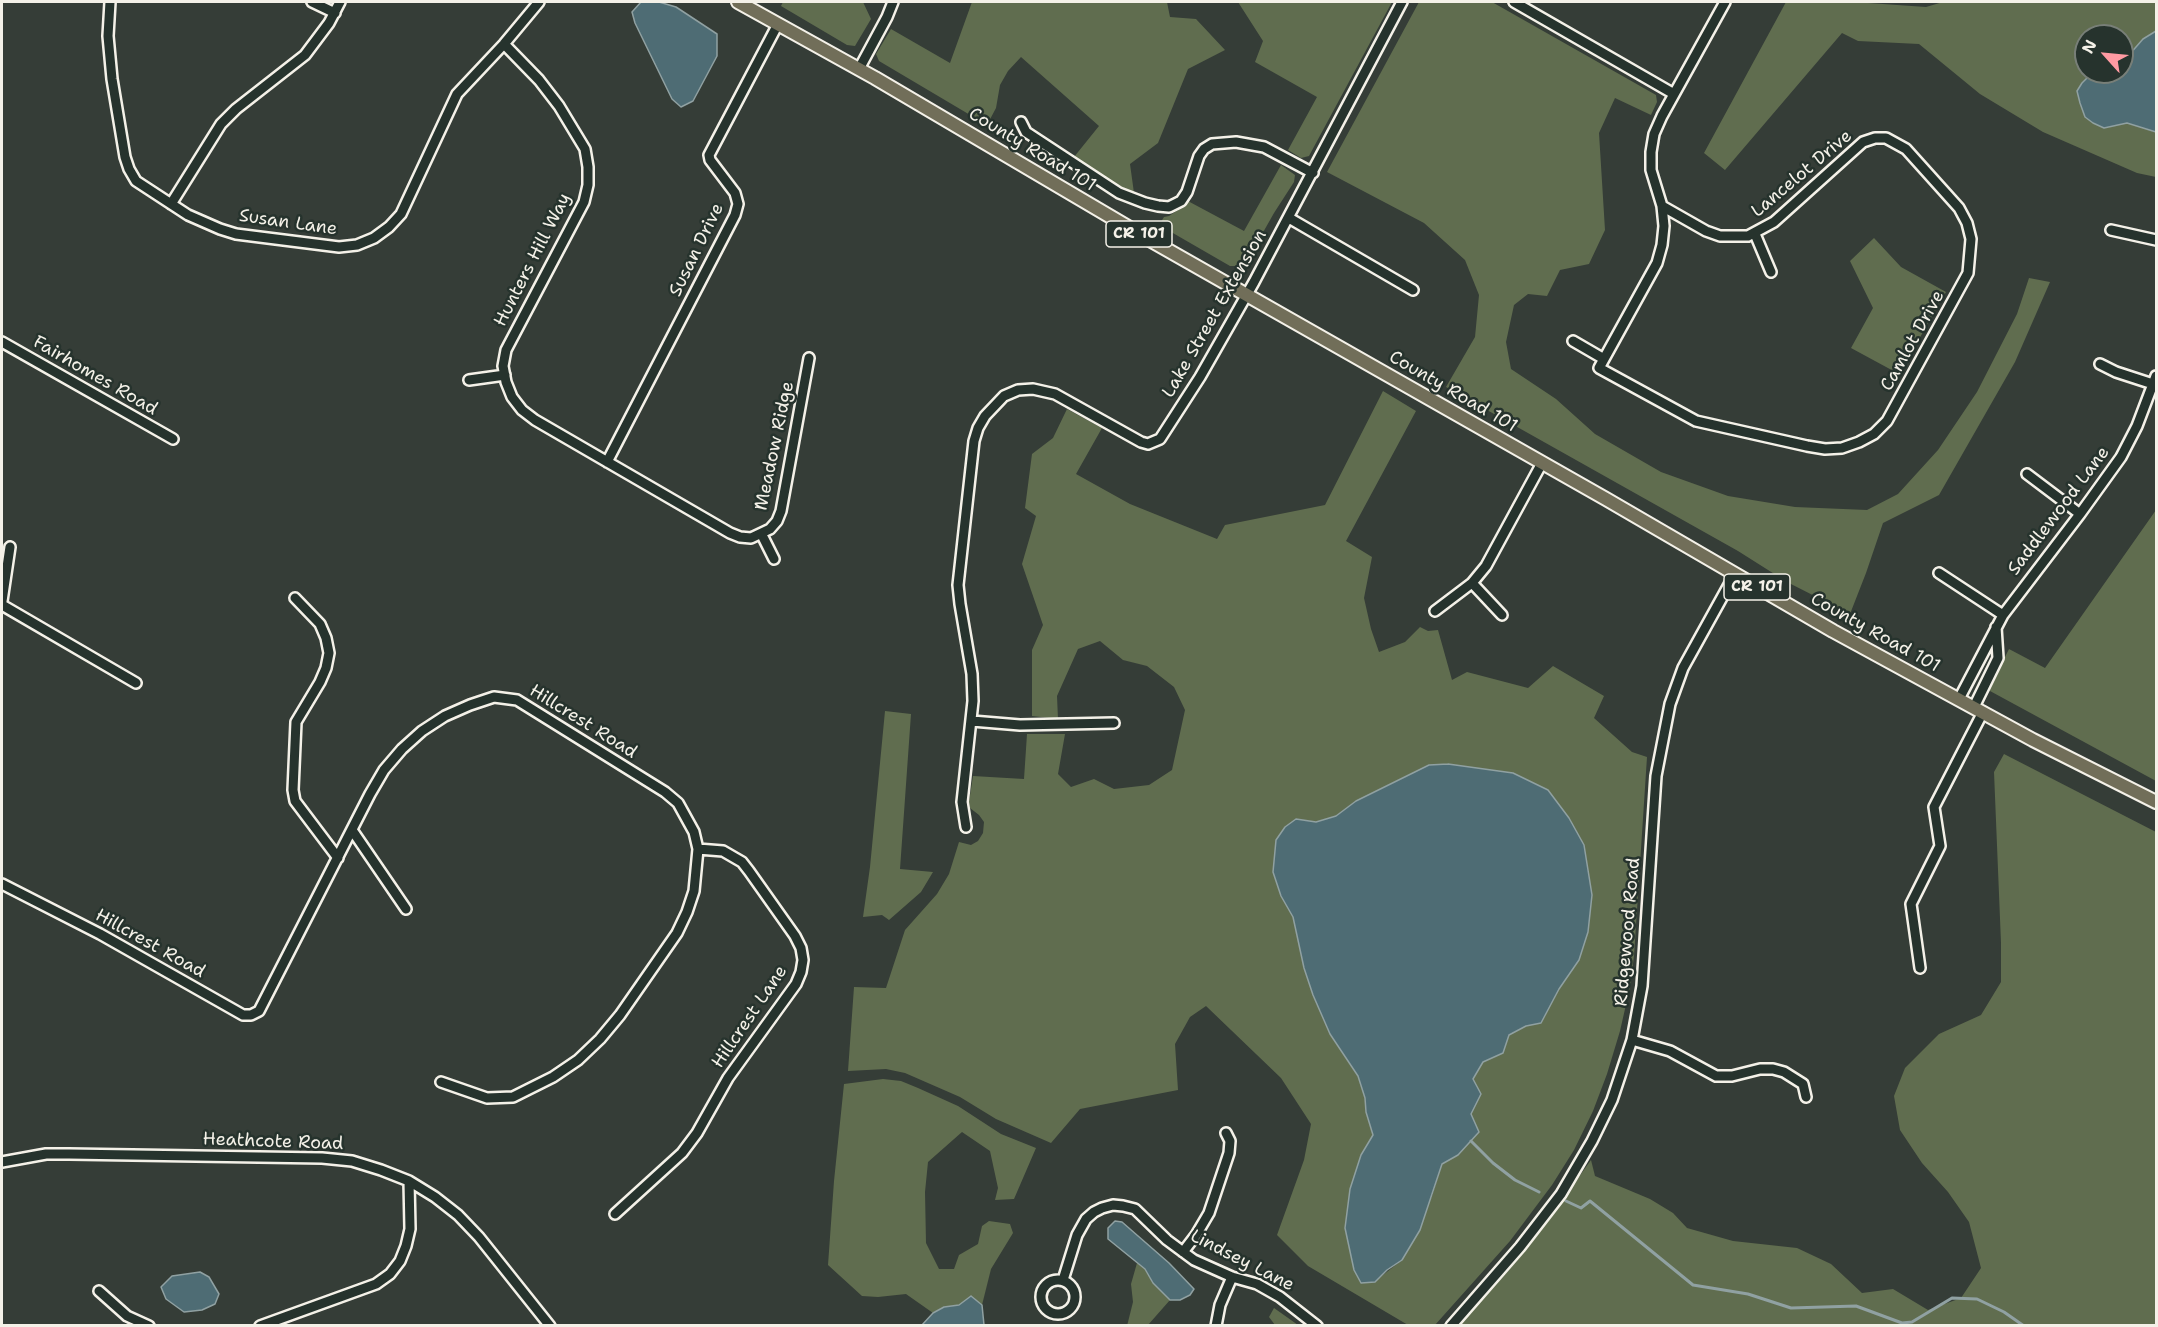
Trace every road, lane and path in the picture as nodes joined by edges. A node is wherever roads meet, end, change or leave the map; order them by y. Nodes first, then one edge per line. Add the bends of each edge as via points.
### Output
1 (110, 2) edge
2 (312, 2) edge
3 (340, 2) edge
4 (539, 2) edge
5 (738, 2) edge
6 (893, 2) edge
7 (1402, 2) edge
8 (1514, 2) edge
9 (1725, 2) edge
10 (334, 13) junction
11 (778, 24) junction
12 (504, 44) junction
13 (859, 69) junction
14 (1674, 94) junction
15 (1021, 122) dead end
16 (1313, 172) junction
17 (1948, 195) joint
18 (171, 204) junction
19 (1662, 206) junction
20 (1289, 218) junction
21 (2111, 230) dead end
22 (1755, 234) junction
23 (2157, 240) edge
24 (1771, 272) dead end
25 (1413, 290) dead end
26 (1247, 294) junction
27 (1573, 341) dead end
28 (2, 342) edge
29 (809, 358) dead end
30 (1604, 359) junction
31 (2100, 364) dead end
32 (505, 375) junction
33 (469, 380) dead end
34 (2156, 382) edge
35 (172, 440) dead end
36 (607, 462) junction
37 (1542, 463) junction
38 (2027, 474) dead end
39 (2080, 514) junction
40 (762, 534) junction
41 (10, 547) dead end
42 (774, 559) dead end
43 (1939, 573) dead end
44 (1736, 574) junction
45 (1472, 583) junction
46 (295, 598) dead end
47 (2, 603) edge
48 (1435, 611) dead end
49 (1502, 615) dead end
50 (2002, 615) junction
51 (1996, 627) junction
52 (136, 682) dead end
53 (1959, 699) junction
54 (1978, 710) junction
55 (972, 721) junction
56 (1114, 723) dead end
57 (2157, 802) edge
58 (966, 827) dead end
59 (352, 830) junction
60 (698, 849) junction
61 (338, 858) junction
62 (2, 884) edge
63 (406, 909) dead end
64 (1920, 968) dead end
65 (1632, 1040) junction
66 (441, 1082) dead end
67 (1806, 1097) dead end
68 (1226, 1133) dead end
69 (2, 1162) edge
70 (409, 1181) junction
71 (615, 1214) dead end
72 (1183, 1252) junction
73 (1232, 1277) junction
74 (1063, 1281) dead end
75 (99, 1291) dead end
76 (149, 1326) edge
77 (260, 1326) edge
78 (550, 1326) edge
79 (1216, 1326) edge
80 (1317, 1326) edge
81 (1451, 1326) edge

1 - 18 street, Susan Lane via 110,66 125,157 136,181
2 - 10 street
3 - 10 street
4 - 12 street, Susan Lane
5 - 11 main road, County Road 101 / CR 101
6 - 13 street
7 - 16 street, Lake Street Extension
8 - 14 street
9 - 14 street
10 - 18 street via 305,55 221,124
11 - 13 main road, County Road 101 / CR 101
11 - 36 street, Susan Drive via 709,155 735,193 735,215
12 - 18 street, Susan Lane via 457,94 401,214 374,238 339,247 236,234 204,223
12 - 32 street, Hunters Hill Way via 539,80 577,133 585,149 588,176 580,210 512,334 503,366
13 - 26 main road, County Road 101 / CR 101
14 - 19 street via 1654,134 1651,152
15 - 16 street via 1026,132 1119,193 1144,203 1169,207 1180,201 1204,149 1212,144 1236,142 1264,147
16 - 20 street, Lake Street Extension
17 - 22 street, Lancelot Drive via 1906,149 1886,138 1875,138 1854,148 1774,222
17 - 30 street, Camlot Drive via 1963,215 1971,239 1968,273 1887,421 1859,442 1842,448 1807,446 1696,421 1599,368
19 - 22 street, Lancelot Drive via 1720,236
19 - 30 street via 1664,226 1657,264
20 - 25 street
20 - 26 street, Lake Street Extension
21 - 23 street
22 - 24 street
26 - 37 main road, County Road 101 / CR 101
26 - 55 street, Lake Street Extension via 1170,424 1154,443 1141,442 1055,393 1033,388 1004,396 985,416 974,441 958,585 972,674
27 - 30 street
28 - 35 street, Fairhomes Road
29 - 40 street, Meadow Ridge via 781,511 777,521
31 - 34 street
32 - 33 street
32 - 36 street, Hunters Hill Way via 512,397 522,410
34 - 39 street, Saddlewood Lane via 2121,457
36 - 40 street, Hunters Hill Way via 730,533 751,538
37 - 44 main road, County Road 101 / CR 101
37 - 45 street via 1498,547
38 - 39 street
39 - 50 street, Saddlewood Lane
40 - 42 street
41 - 47 street
43 - 50 street
44 - 53 main road, County Road 101 / CR 101
44 - 65 street, Ridgewood Road via 1683,668 1662,738 1644,969
45 - 48 street
45 - 49 street
46 - 61 street via 320,624 329,653 320,682 296,722 293,790 295,801
47 - 52 street
50 - 51 street, Saddlewood Lane
51 - 53 street, Saddlewood Lane
51 - 54 street via 1998,658
53 - 54 main road, County Road 101 / CR 101
54 - 57 main road, County Road 101 / CR 101
54 - 64 street via 1934,807 1940,846 1911,904
55 - 56 street via 1020,725
55 - 58 street via 962,802
59 - 60 street, Hillcrest Road via 384,770 422,731 470,705 505,697 528,705 665,792 687,818
59 - 61 street, Hillcrest Road
59 - 63 street
60 - 66 street, Hillcrest Road via 694,891 676,933 620,1015 585,1053 553,1077 513,1097 487,1098
60 - 71 street, Hillcrest Lane via 723,851 742,862 795,936 803,960 801,972 682,1153
61 - 62 street, Hillcrest Road via 259,1011 252,1015 243,1015
65 - 67 street via 1670,1051 1716,1076 1760,1069 1784,1072 1803,1084
65 - 81 street, Ridgewood Road via 1602,1121 1561,1194
68 - 72 street via 1229,1153 1209,1213
69 - 70 street, Heathcote Road via 46,1154 322,1158 352,1161
70 - 77 street via 410,1230 400,1261 390,1274 376,1284
70 - 78 street, Heathcote Road via 458,1215
72 - 73 street, Lindsey Lane
72 - 74 street, Lindsey Lane via 1136,1209 1113,1205 1094,1212 1080,1228
73 - 79 street
73 - 80 street, Lindsey Lane via 1257,1284 1280,1297
75 - 76 street via 127,1316

